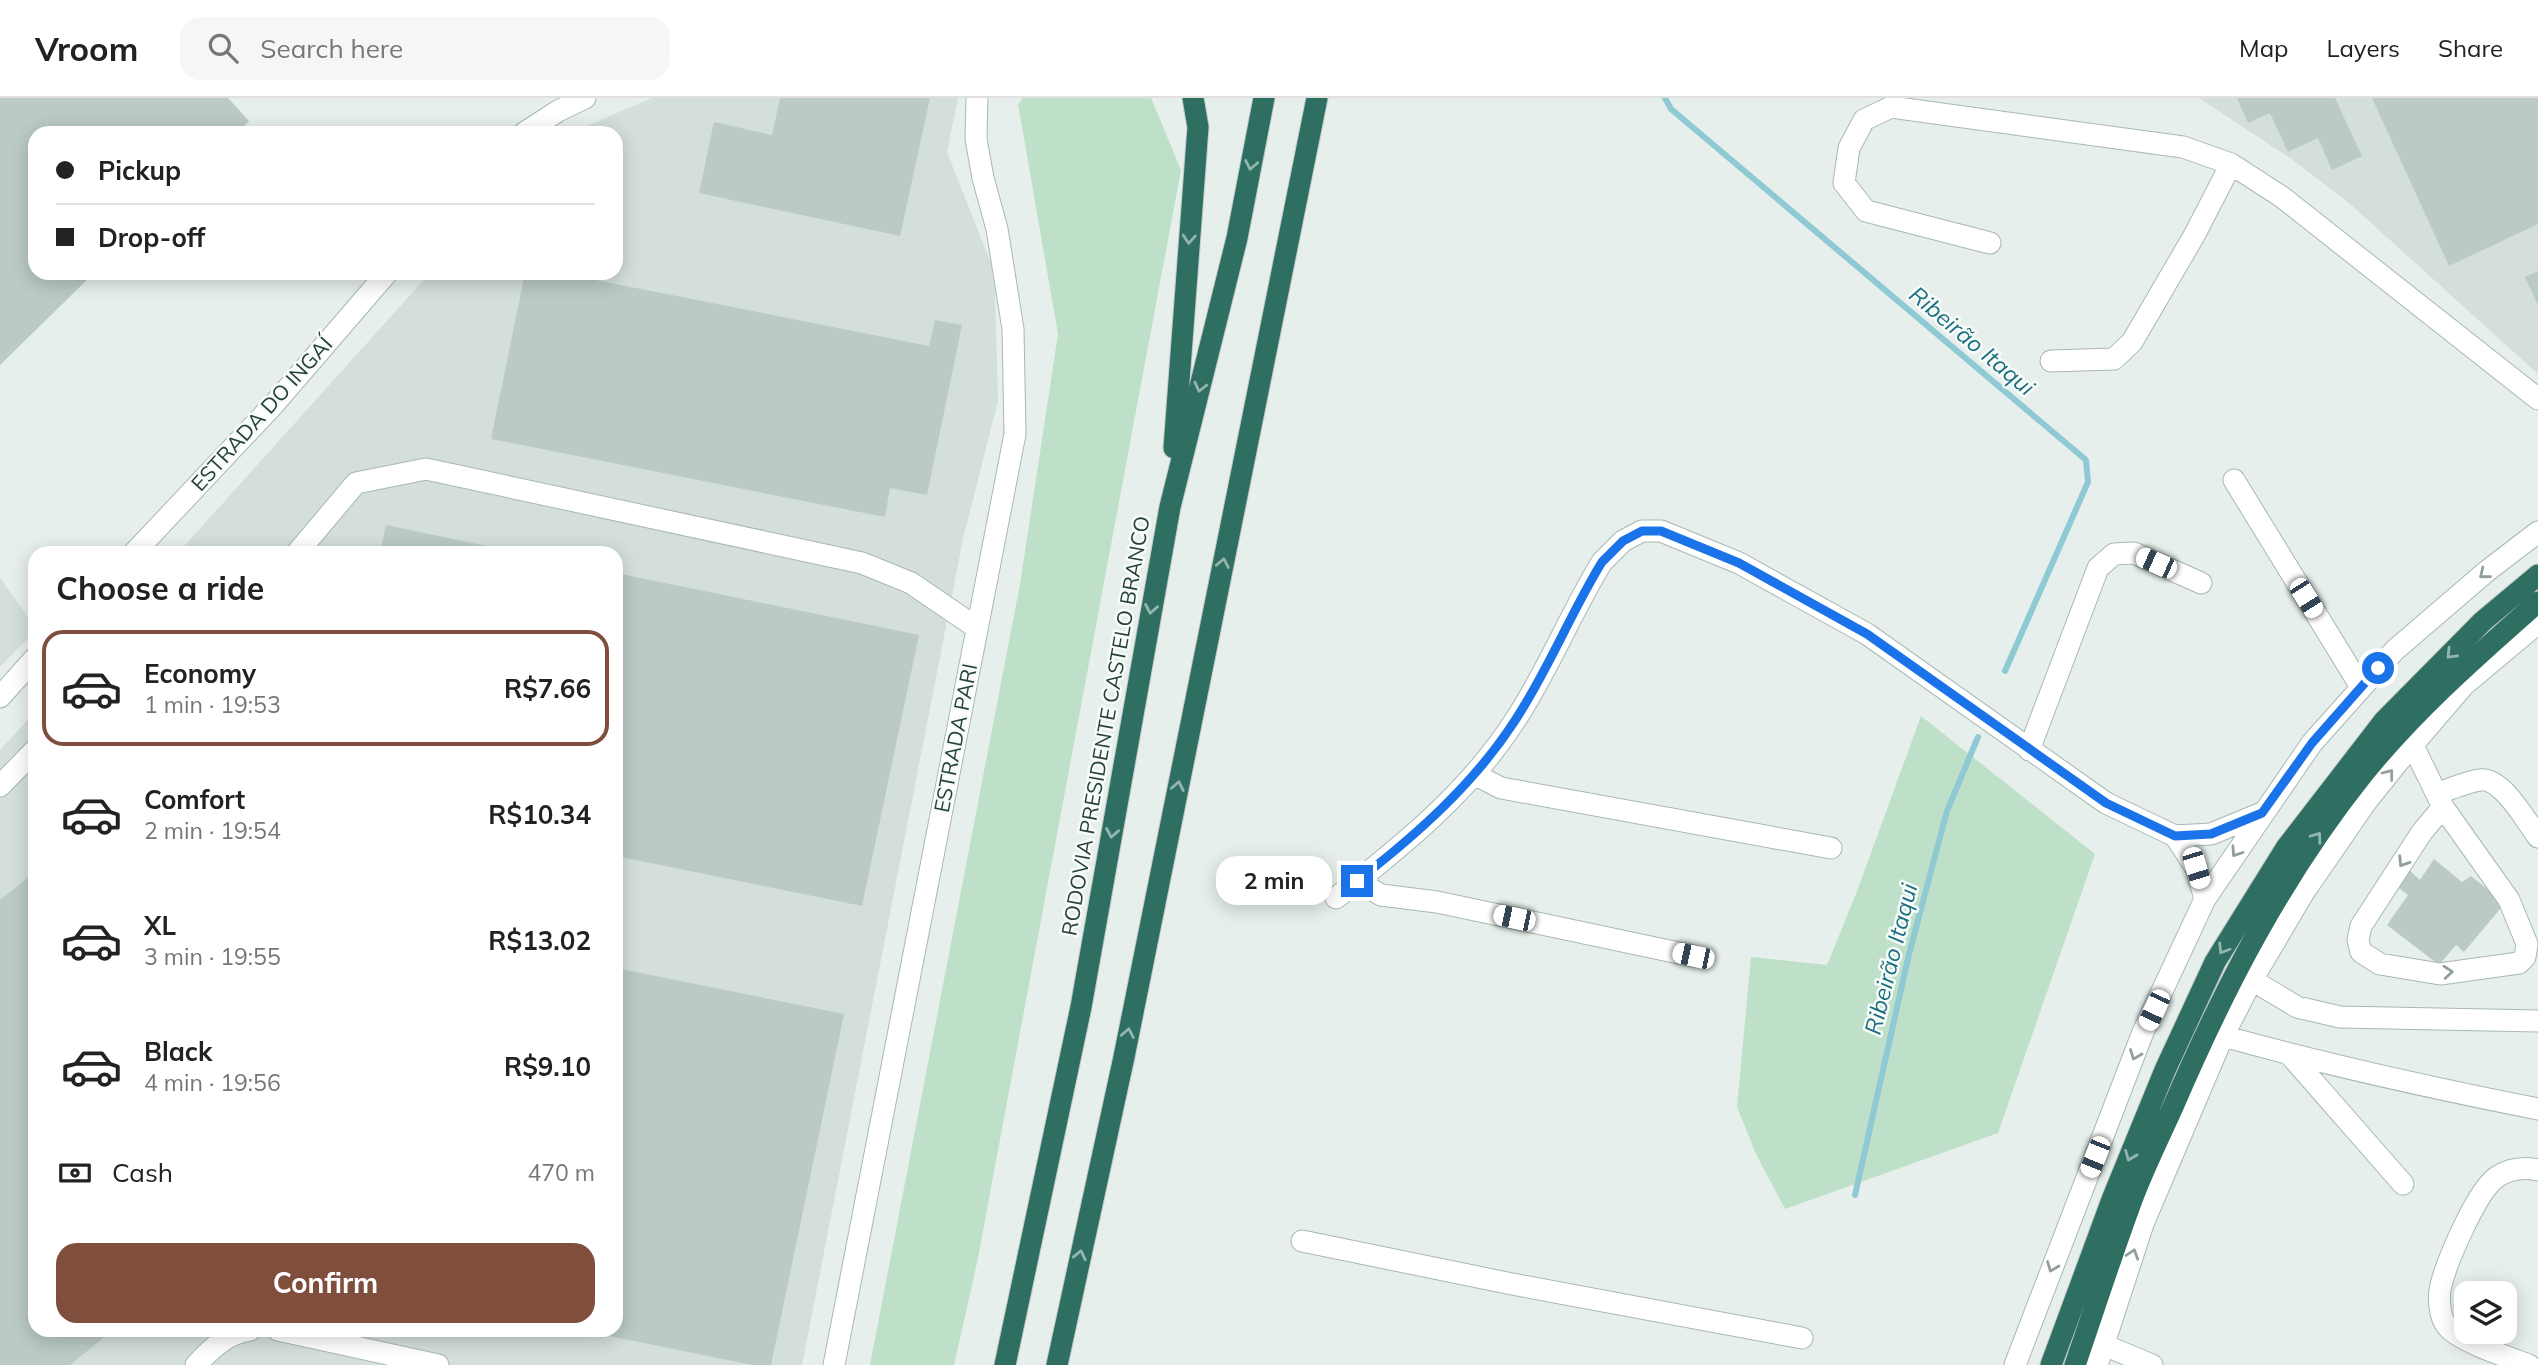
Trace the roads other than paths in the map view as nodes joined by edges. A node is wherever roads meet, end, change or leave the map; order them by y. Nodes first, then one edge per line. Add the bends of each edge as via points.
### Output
1 (585, 98) edge
2 (1194, 98) edge
3 (1264, 98) edge
4 (1317, 98) edge
5 (979, 102) edge
6 (536, 126) edge
7 (2231, 164) junction
8 (1990, 243) dead end
9 (381, 280) edge
10 (2051, 361) dead end
11 (2538, 399) edge
12 (2234, 480) dead end
13 (1170, 507) junction
14 (2538, 532) edge
15 (141, 546) edge
16 (303, 546) edge
17 (2538, 575) edge
18 (2201, 583) dead end
19 (2538, 602) edge
20 (2538, 623) edge
21 (977, 628) junction
22 (28, 666) edge
23 (2361, 687) junction
24 (0, 697) edge
25 (2029, 750) junction
26 (2416, 750) dead end
27 (28, 757) edge
28 (1474, 774) junction
29 (0, 786) edge
30 (2440, 800) junction
31 (2262, 813) junction
32 (2175, 836) junction
33 (2538, 837) edge
34 (1831, 848) dead end
35 (1357, 881) junction
36 (1336, 898) dead end
37 (2205, 899) junction
38 (1693, 956) dead end
39 (2252, 980) junction
40 (2538, 1021) edge
41 (2223, 1036) junction
42 (2290, 1055) junction
43 (2538, 1109) edge
44 (2538, 1170) edge
45 (2403, 1184) dead end
46 (1302, 1241) dead end
47 (227, 1337) edge
48 (310, 1337) edge
49 (1802, 1338) dead end
50 (2100, 1355) edge
51 (196, 1365) edge
52 (438, 1365) edge
53 (834, 1365) edge
54 (1005, 1365) edge
55 (1057, 1365) edge
56 (2015, 1365) edge
57 (2051, 1365) edge
58 (2075, 1365) edge
59 (2152, 1365) edge
60 (2529, 1365) edge

1 - 6 street
2 -> 13 highway via 1198,127
3 -> 13 highway, RODOVIA PRESIDENTE CASTELO BRANCO via 1237,238
55 -> 4 highway via 1124,1056
5 - 21 street, ESTRADA PARI via 976,139 1013,329 1015,434
7 - 8 street via 2183,147 1891,107 1864,120 1849,148 1844,183 1866,211
7 - 10 street via 2133,342 2114,359
7 - 11 street via 2282,197
9 - 15 street, ESTRADA DO INGAÍ via 275,403
12 - 23 street
13 -> 54 highway, RODOVIA PRESIDENTE CASTELO BRANCO via 1081,1007
14 -> 23 street via 2403,642
16 - 21 street via 356,483 426,469 862,563 911,583
17 -> 57 highway via 2483,621 2384,721 2286,848 2229,939 2165,1070
18 - 25 street via 2134,553 2114,554 2098,568
58 -> 19 highway via 2133,1198 2208,1026 2268,912 2365,772 2440,689
39 -> 20 street via 2304,892 2398,762 2464,685
21 - 53 street, ESTRADA PARI
22 - 24 street
23 - 31 street via 2312,743
25 - 28 street via 1867,634 1739,563 1661,531 1642,531 1623,541 1602,562 1514,722
25 - 32 street via 2106,803
26 - 30 street
27 - 29 street
28 - 34 street via 1501,788
28 - 35 street via 1436,814
30 -> 30 street via 2361,926 2361,952 2381,964 2440,974 2519,963 2527,944 2509,900
30 - 33 street via 2480,780 2490,780 2505,791
31 - 32 street via 2211,834
31 -> 37 street
32 - 37 street via 2196,868
35 - 36 street
35 - 38 street via 1381,895 1437,902
37 -> 56 street via 2143,1032
39 - 40 street via 2297,1007 2340,1017
39 - 41 street
41 - 42 street
50 -> 41 street via 2143,1223
42 - 43 street
42 - 45 street
44 - 60 street via 2512,1171 2489,1184 2473,1207 2440,1286 2440,1311 2447,1326 2489,1350
46 - 49 street
47 - 51 street
48 - 52 street
50 - 59 street

